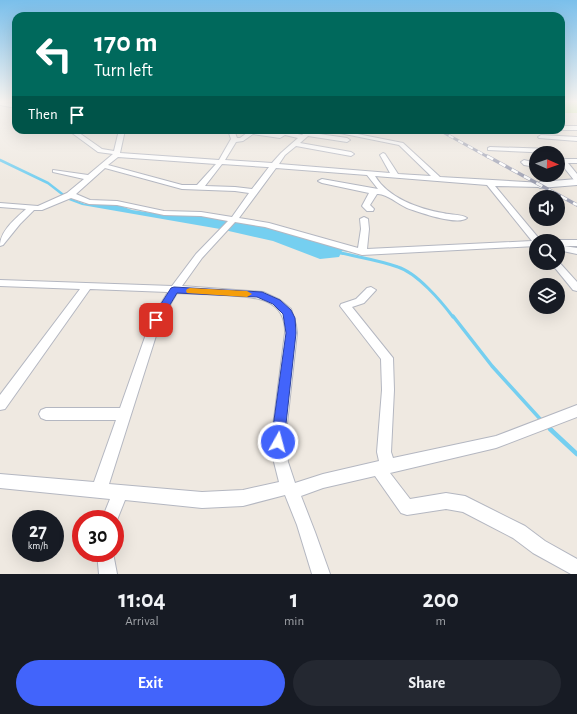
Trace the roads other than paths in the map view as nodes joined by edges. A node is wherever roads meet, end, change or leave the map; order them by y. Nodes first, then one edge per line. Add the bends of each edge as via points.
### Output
1 (565, 128) edge
2 (577, 128) edge
3 (77, 134) edge
4 (121, 134) edge
5 (232, 134) edge
6 (250, 134) edge
7 (270, 134) edge
8 (284, 134) edge
9 (284, 134) edge
10 (307, 134) edge
11 (352, 134) edge
12 (384, 134) dead end
13 (538, 134) edge
14 (541, 137) junction
15 (375, 138) junction
16 (577, 138) edge
17 (234, 140) junction
18 (361, 143) dead end
19 (294, 144) junction
20 (548, 146) edge
21 (490, 149) dead end
22 (116, 154) junction
23 (351, 154) dead end
24 (384, 155) dead end
25 (529, 155) edge
26 (565, 160) edge
27 (577, 161) edge
28 (220, 162) junction
29 (524, 162) dead end
30 (529, 164) edge
31 (565, 165) edge
32 (104, 166) junction
33 (273, 166) junction
34 (56, 171) dead end
35 (370, 174) junction
36 (395, 175) junction
37 (90, 178) junction
38 (438, 178) junction
39 (577, 178) edge
40 (322, 181) dead end
41 (488, 182) junction
42 (577, 182) edge
43 (540, 185) joint
44 (200, 187) junction
45 (378, 191) junction
46 (255, 192) junction
47 (68, 196) junction
48 (0, 205) edge
49 (32, 208) junction
50 (370, 208) dead end
51 (464, 218) dead end
52 (364, 219) dead end
53 (234, 220) junction
54 (530, 234) edge
55 (529, 242) edge
56 (0, 243) edge
57 (565, 243) edge
58 (577, 243) edge
59 (565, 248) edge
60 (577, 251) edge
61 (362, 252) junction
62 (562, 270) edge
63 (0, 283) edge
64 (87, 286) junction
65 (577, 288) edge
66 (174, 290) junction
67 (371, 290) dead end
68 (0, 405) edge
69 (577, 411) edge
70 (46, 414) dead end
71 (124, 414) junction
72 (383, 467) junction
73 (0, 481) edge
74 (98, 490) junction
75 (290, 490) junction
76 (120, 492) junction
77 (113, 510) edge
78 (106, 562) edge
79 (577, 568) edge
80 (108, 574) edge
81 (321, 574) edge

1 - 2 street
3 - 22 street via 100,151
4 - 22 street
5 - 17 street
6 - 17 street via 241,140
7 - 8 street
9 - 10 street
10 - 18 street
10 - 19 street
11 - 15 street
12 - 15 street
13 - 14 street
14 - 16 street
14 - 20 street
15 - 38 street via 402,144
17 - 28 street
19 - 23 street
19 - 33 street
21 - 25 street
22 - 28 street
22 - 32 street
24 - 36 street
26 - 27 street
28 - 33 street
28 - 44 street
29 - 30 street
31 - 39 street
32 - 37 street
32 - 44 street via 164,184
33 - 35 street
33 - 46 street
34 - 37 street
35 - 36 street
35 - 45 street
36 - 38 street
37 - 47 street
38 - 41 street
40 - 45 street
41 - 43 street
41 - 54 street
42 - 43 street
44 - 46 street
45 - 50 street via 366,206
45 - 51 street via 407,205 439,215
46 - 53 street
47 - 49 street via 39,208
47 - 53 street via 89,202 117,203 164,213 191,213
48 - 49 street
49 - 56 street
52 - 61 street
53 - 61 street via 279,228
53 - 66 street via 199,256
55 - 61 street
57 - 58 street
59 - 60 street
62 - 65 street
63 - 64 street
64 - 66 street
64 - 68 street
66 - 71 street via 156,320
66 - 75 street via 259,294 276,302 288,312 291,333 278,442 281,468
67 - 72 street via 360,300 345,306 387,358 388,390
69 - 72 street via 496,442
70 - 71 street
71 - 74 street
72 - 75 street
72 - 79 street via 407,507 446,501 465,504 519,532 539,547
73 - 74 street
74 - 76 street
75 - 76 street via 242,498 202,500
75 - 81 street
76 - 77 street
78 - 80 street

